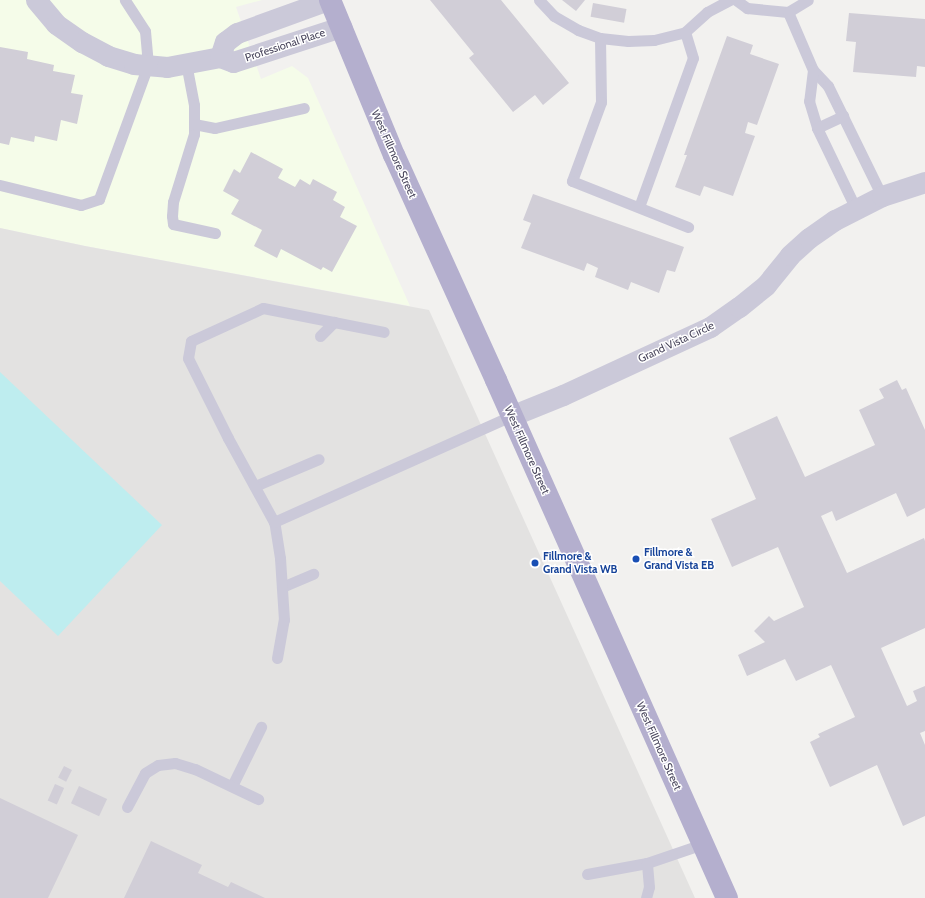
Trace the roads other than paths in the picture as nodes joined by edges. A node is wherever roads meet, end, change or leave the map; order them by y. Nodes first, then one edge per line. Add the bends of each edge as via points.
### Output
1 (36, 0) edge
2 (125, 0) edge
3 (329, 0) edge
4 (539, 0) edge
5 (730, 0) edge
6 (736, 0) edge
7 (808, 0) edge
8 (788, 12) junction
9 (341, 28) junction
10 (685, 32) junction
11 (600, 38) junction
12 (220, 57) junction
13 (186, 63) junction
14 (148, 65) junction
15 (813, 70) junction
16 (304, 108) dead end
17 (842, 116) junction
18 (194, 124) junction
19 (817, 128) junction
20 (925, 182) edge
21 (0, 185) edge
22 (882, 196) junction
23 (639, 207) junction
24 (856, 210) junction
25 (688, 227) dead end
26 (215, 233) dead end
27 (334, 322) junction
28 (384, 332) dead end
29 (320, 336) dead end
30 (511, 416) junction
31 (319, 459) dead end
32 (255, 486) junction
33 (274, 522) junction
34 (313, 574) dead end
35 (282, 587) junction
36 (277, 658) dead end
37 (261, 727) dead end
38 (232, 786) junction
39 (258, 799) dead end
40 (127, 807) dead end
41 (702, 844) junction
42 (647, 863) junction
43 (587, 874) dead end
44 (646, 898) edge
45 (727, 898) edge

1 - 14 street, Professional Place via 56,24 82,42 108,56 134,64
2 - 14 lane via 145,31
3 - 9 main road, West Fillmore Street
3 - 12 street via 237,33 225,42
4 - 11 lane via 554,16 578,30
5 - 10 lane via 707,12
6 - 8 lane via 747,8
7 - 8 lane
8 - 15 lane
9 - 12 street, Professional Place via 233,62
9 - 30 main road, West Fillmore Street via 394,155
10 - 11 lane via 654,40
10 - 23 lane via 693,58
11 - 23 lane via 601,102 572,181
12 - 13 street, Professional Place
13 - 14 street, Professional Place via 167,67
13 - 18 lane via 194,104
14 - 21 lane via 99,199 81,205
15 - 17 lane via 828,86
15 - 19 lane via 809,101
16 - 18 lane via 215,128
17 - 19 lane
17 - 22 lane
18 - 26 lane via 194,134 173,202 173,224
19 - 24 lane
20 - 22 street, Grand Vista Circle
22 - 24 street, Grand Vista Circle
23 - 25 lane
24 - 30 street, Grand Vista Circle via 835,220 809,238 790,255 766,285 710,327
27 - 28 lane
27 - 29 lane
27 - 32 lane via 263,308 191,341 188,358
30 - 33 lane
30 - 41 main road, West Fillmore Street
31 - 32 lane
32 - 33 lane
33 - 35 lane
34 - 35 lane
35 - 36 lane via 284,620
37 - 38 lane
38 - 39 lane
38 - 40 lane via 175,763 158,765 145,773
41 - 42 lane
41 - 45 main road, West Fillmore Street
42 - 43 lane
42 - 44 lane via 650,887

